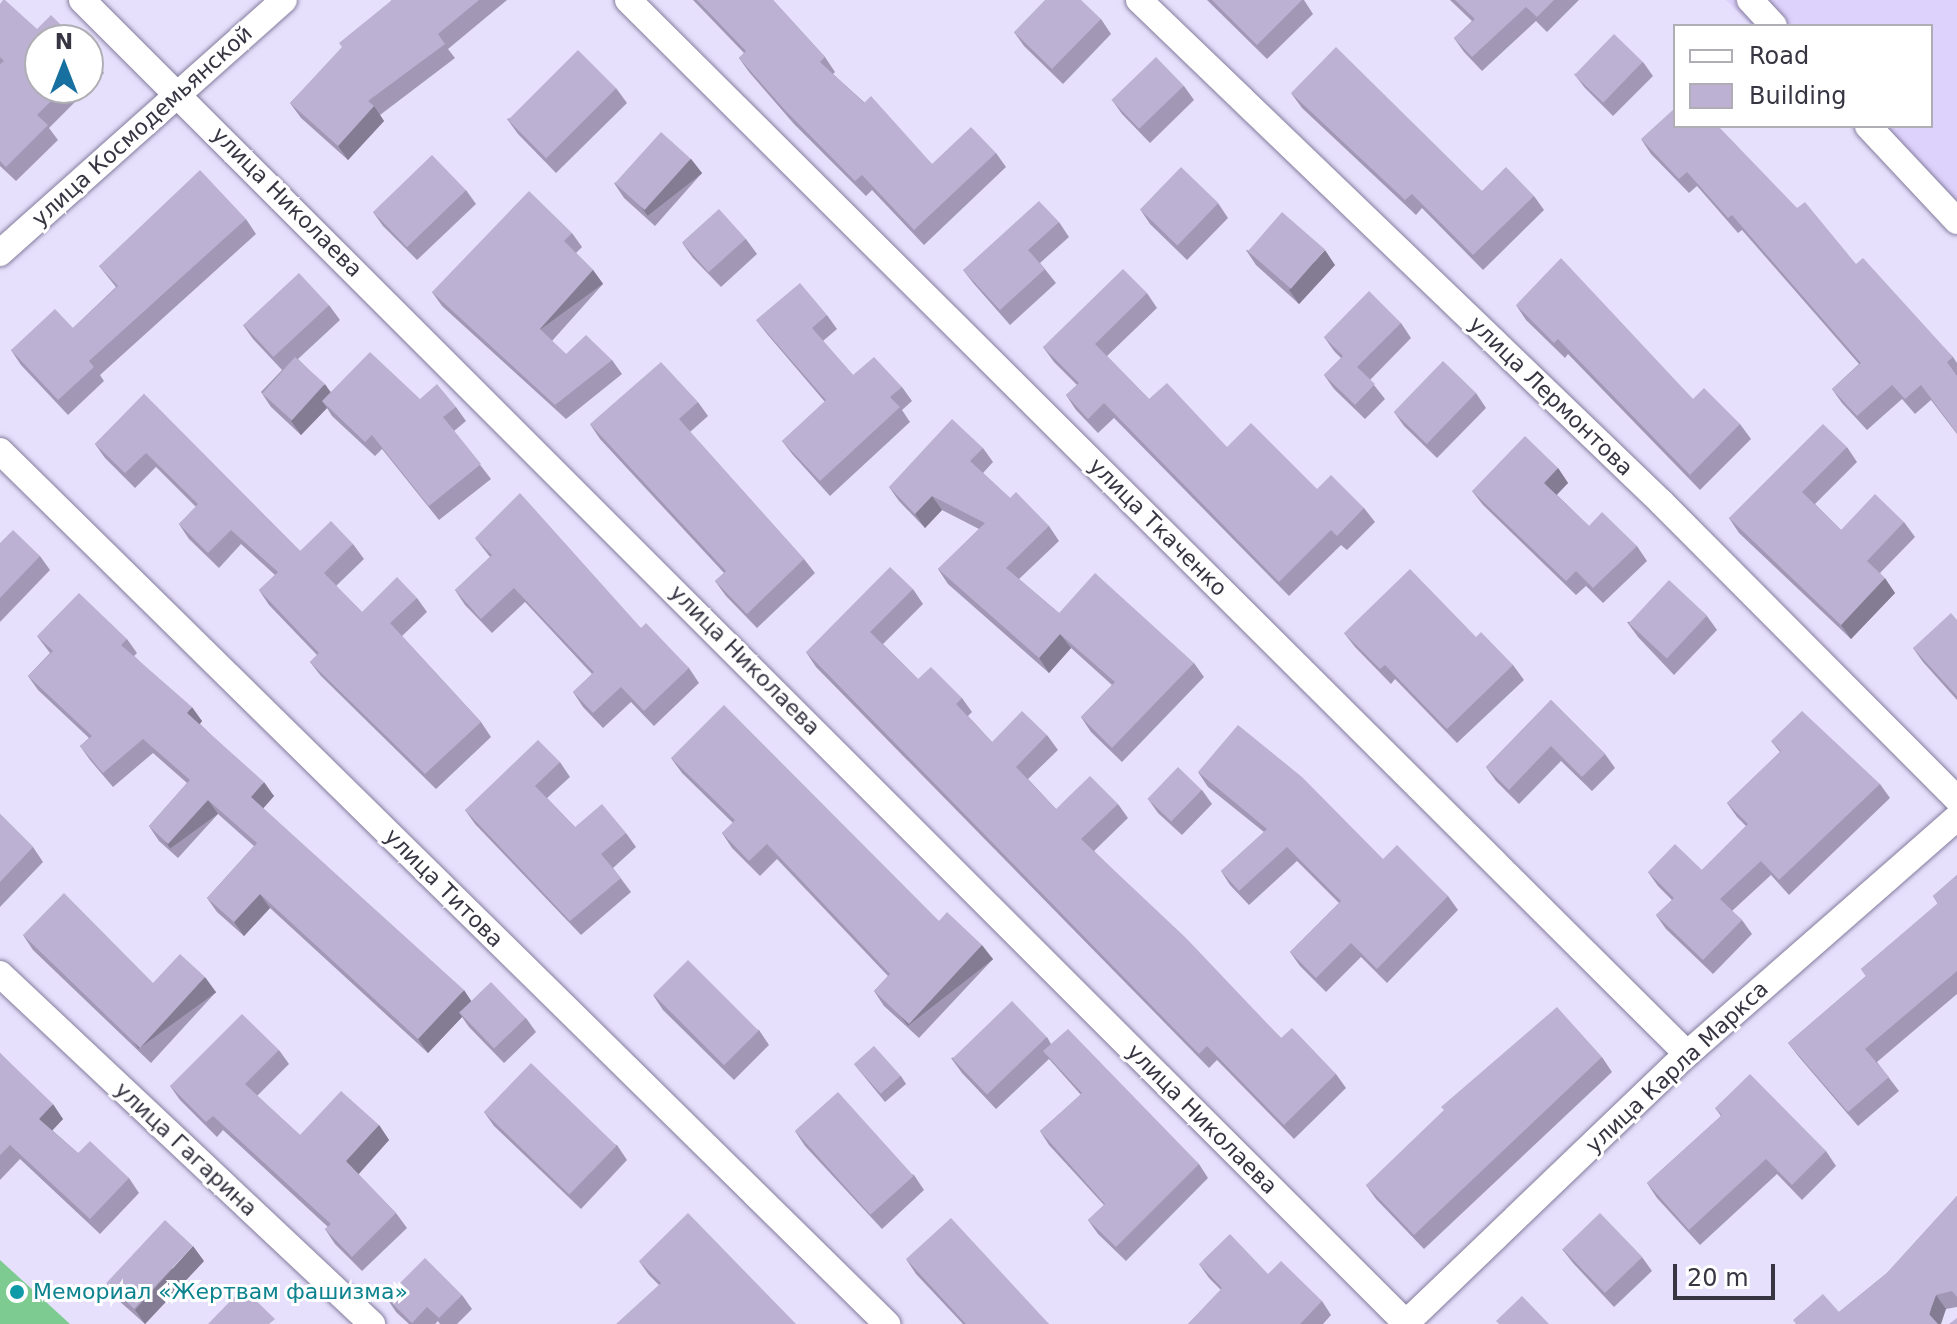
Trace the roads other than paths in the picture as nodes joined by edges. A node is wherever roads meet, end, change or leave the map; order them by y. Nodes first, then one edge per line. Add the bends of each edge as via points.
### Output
1 (82, 0) edge
2 (284, 0) edge
3 (628, 0) edge
4 (1139, 0) edge
5 (1750, 0) edge
6 (1772, 24) edge
7 (177, 91) junction
8 (1870, 128) edge
9 (1957, 221) edge
10 (0, 253) edge
11 (0, 451) edge
12 (1957, 799) edge
13 (1957, 818) edge
14 (0, 974) edge
15 (1687, 1054) junction
16 (372, 1324) edge
17 (887, 1324) edge
18 (1405, 1324) edge

1 - 7 street, улица Николаева
2 - 7 street, улица Космодемьянской
3 - 15 street, улица Ткаченко
4 - 12 street, улица Лермонтова via 1662,503
5 - 6 street
7 - 10 street, улица Космодемьянской
7 - 18 street, улица Николаева
8 - 9 street
11 - 17 street, улица Титова
13 - 15 street, улица Карла Маркса
14 - 16 street, улица Гагарина
15 - 18 street, улица Карла Маркса

